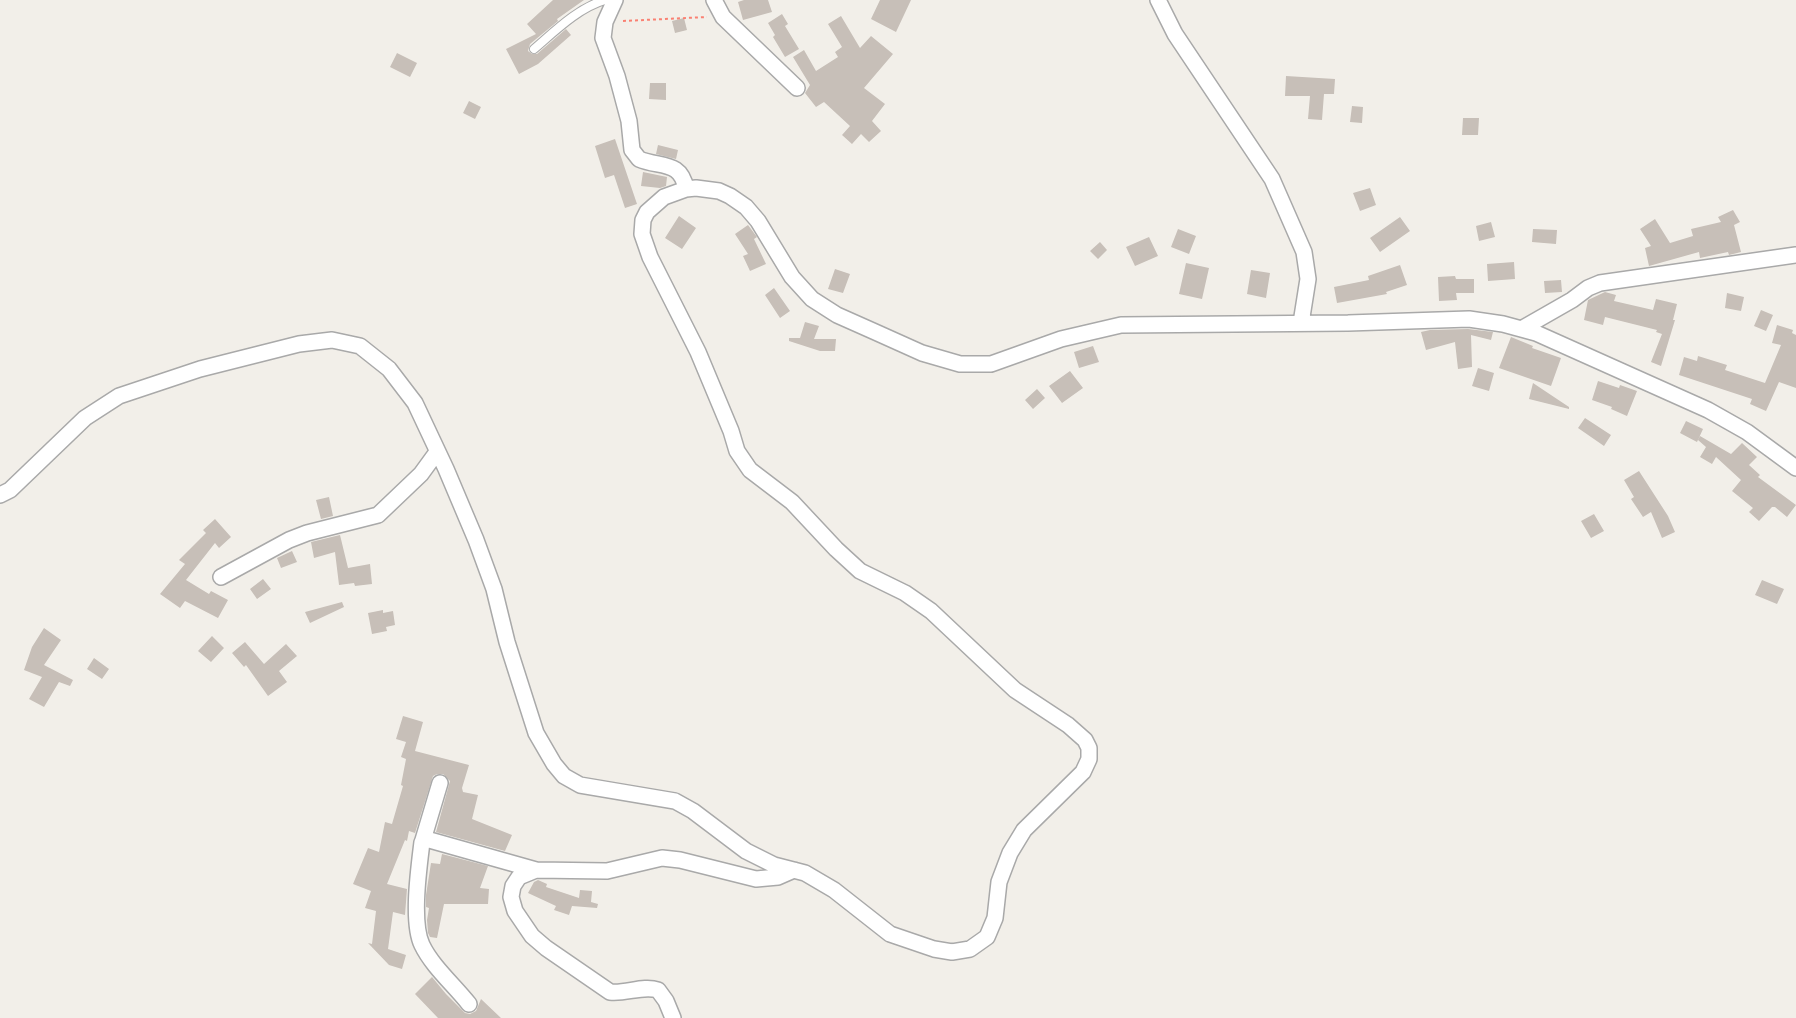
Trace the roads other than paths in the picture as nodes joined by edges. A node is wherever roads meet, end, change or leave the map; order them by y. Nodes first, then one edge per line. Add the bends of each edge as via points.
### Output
1 (605, 0) edge
2 (615, 0) edge
3 (714, 0) edge
4 (1158, 0) edge
5 (534, 49) dead end
6 (797, 88) dead end
7 (686, 189) junction
8 (1796, 255) edge
9 (1300, 323) junction
10 (1523, 328) junction
11 (437, 452) junction
12 (1796, 468) edge
13 (0, 495) edge
14 (221, 577) dead end
15 (440, 783) dead end
16 (423, 840) junction
17 (536, 870) junction
18 (794, 870) junction
19 (469, 1004) dead end
20 (674, 1018) edge

1 - 5 lane via 574,16
2 - 7 street via 603,38 629,121 632,150 646,162 675,169 684,178
3 - 6 street via 723,17
4 - 9 street via 1174,34 1272,179 1304,252 1308,279
7 - 9 street via 719,191 746,207 792,277 812,299 837,315 960,364 991,364 1061,339 1121,325
7 - 18 street via 654,204 643,220 642,234 698,352 737,452 750,470 792,502 860,571 931,611 1015,690 1068,725 1089,748 1083,772 1024,831 1010,853 999,882 995,918 987,937 970,949 952,952 890,934 834,890
8 - 10 street via 1600,283
9 - 10 street via 1469,319
10 - 12 street via 1708,410 1747,432
11 - 13 street via 415,403 389,369 360,346 332,340 267,351 119,396 85,418 10,490
11 - 14 street via 421,474 378,515 289,540
11 - 18 street via 490,579 536,733 564,776 580,785 675,801 746,851
15 - 16 street
16 - 17 street
16 - 19 street via 418,882 419,936 426,952
17 - 18 street via 600,872 662,858 756,879 778,877
17 - 20 street via 519,877 512,897 515,911 532,936 610,992 658,990

